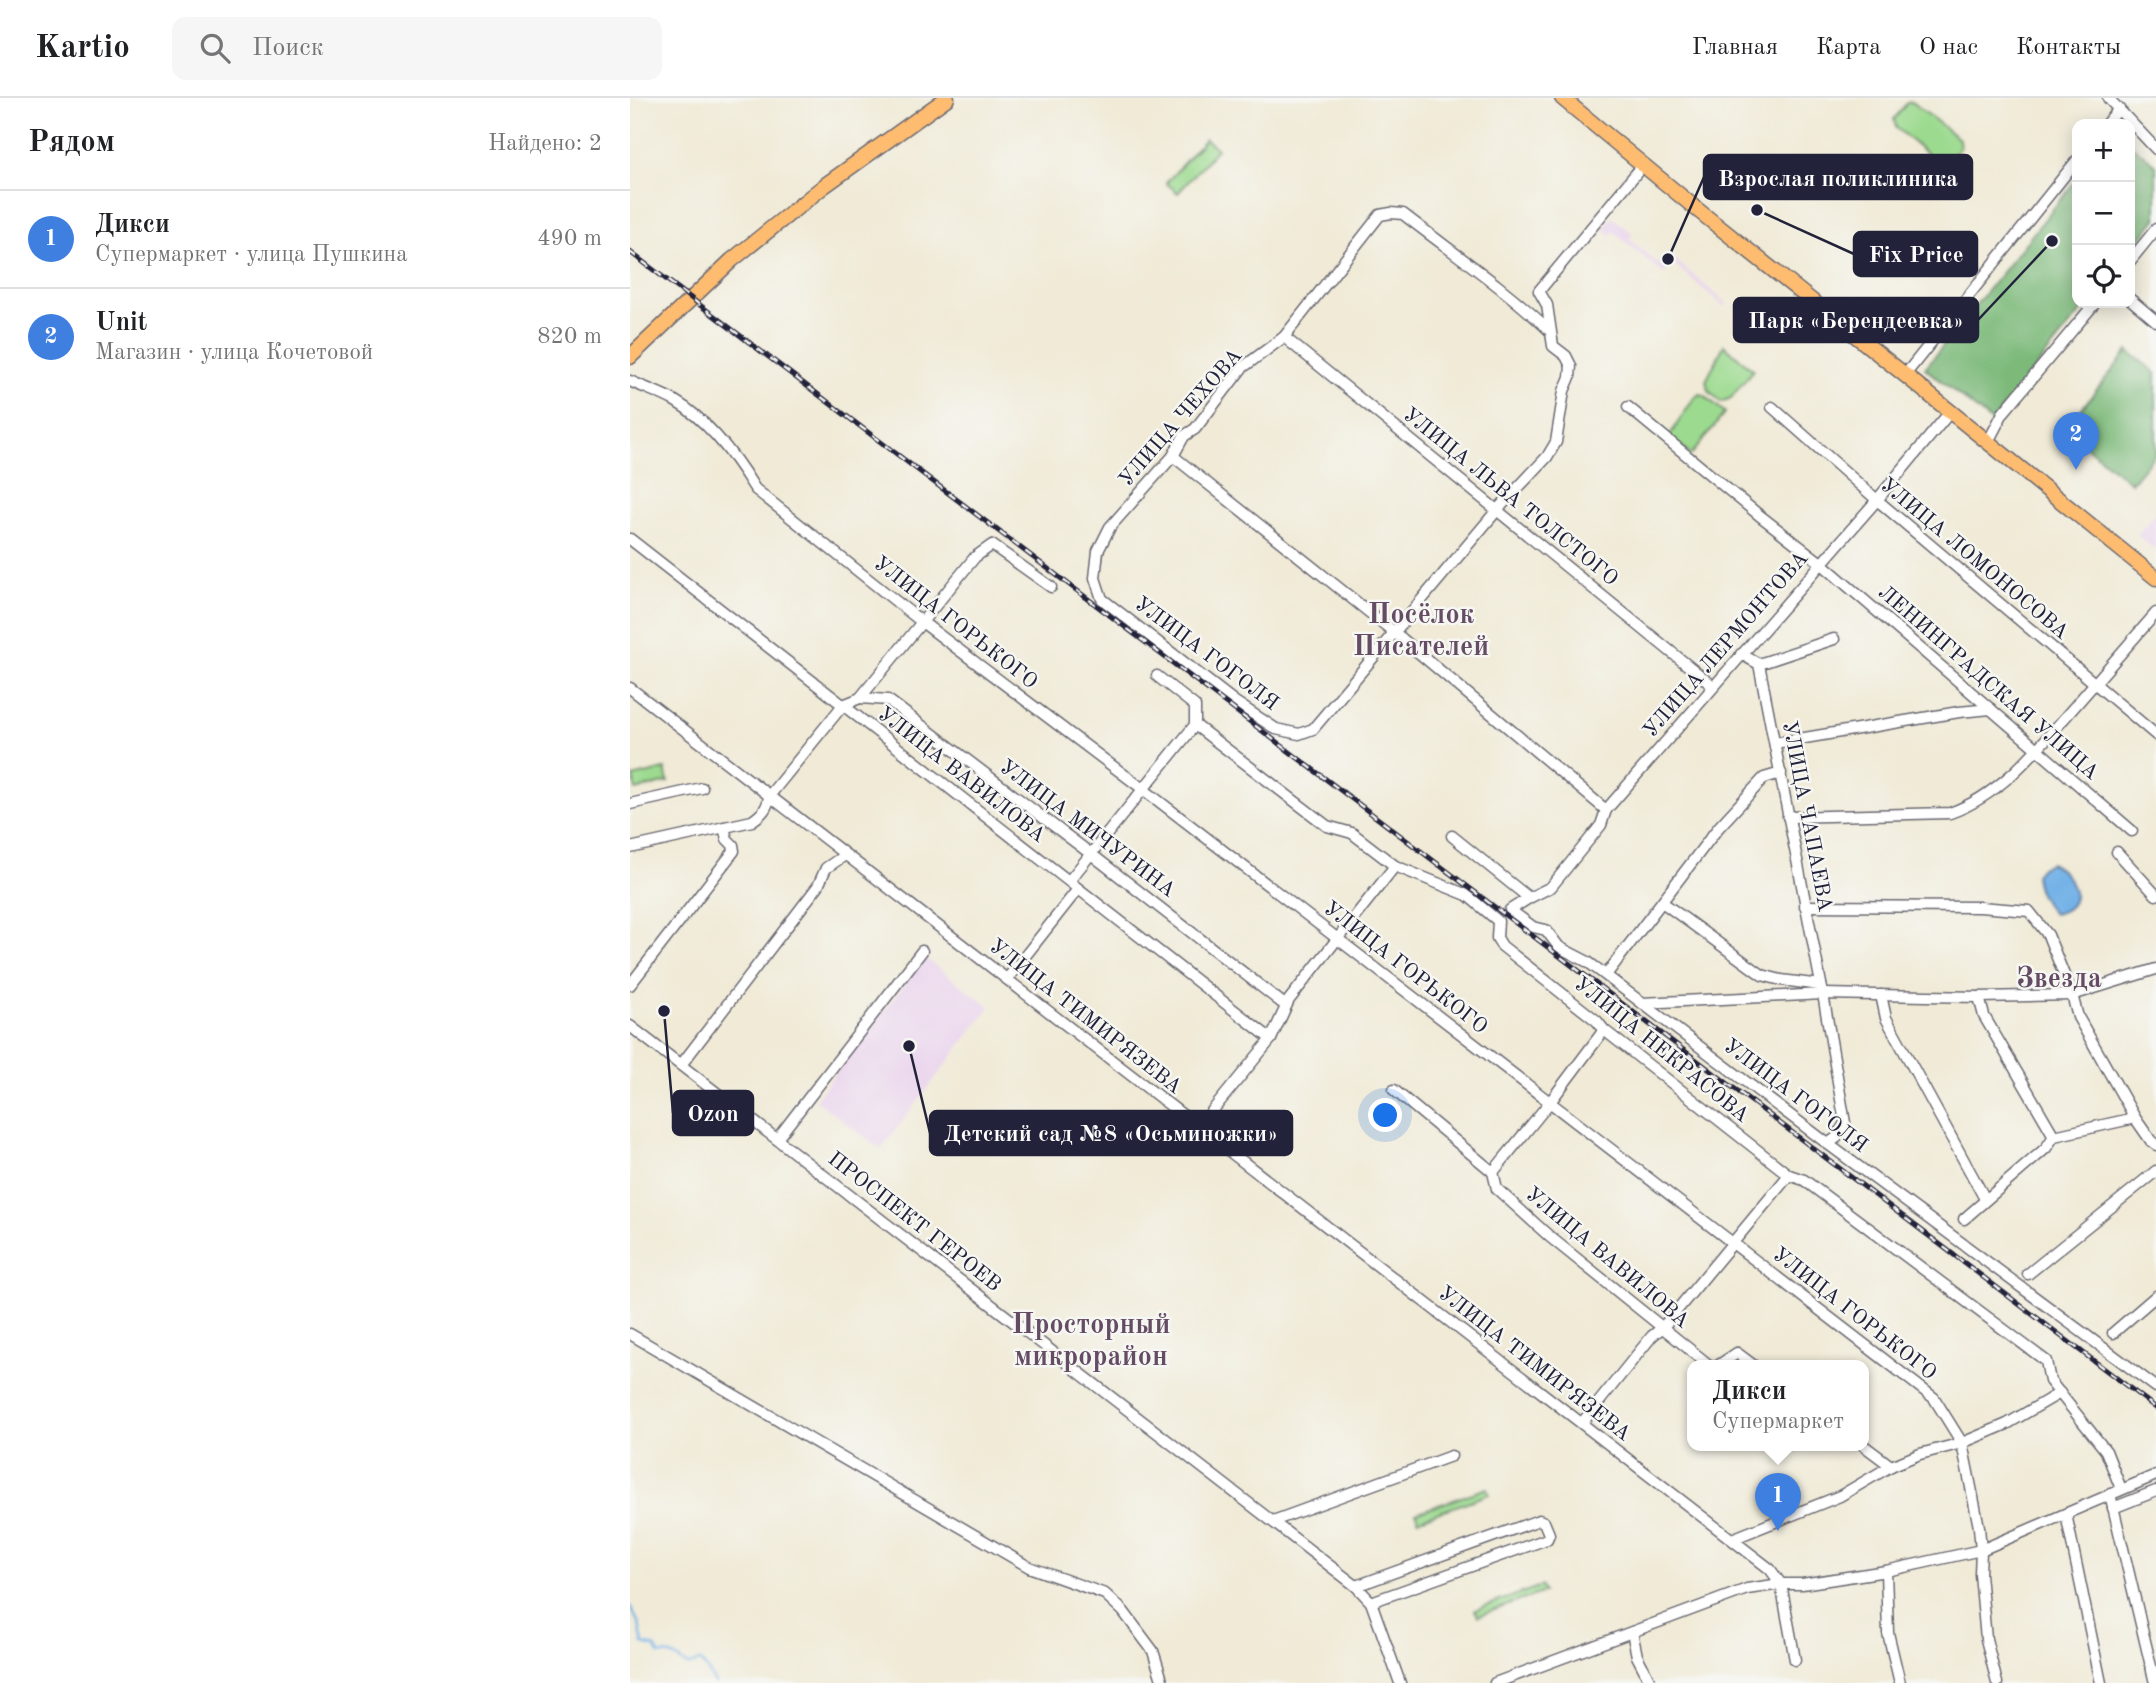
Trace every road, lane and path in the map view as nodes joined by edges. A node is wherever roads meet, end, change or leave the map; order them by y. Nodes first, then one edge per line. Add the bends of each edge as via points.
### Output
1 (947, 98) edge
2 (1562, 98) edge
3 (2108, 98) edge
4 (2119, 108) junction
5 (2110, 119) edge
6 (2156, 149) edge
7 (1643, 164) junction
8 (2072, 166) edge
9 (2156, 229) edge
10 (2135, 255) edge
11 (1539, 291) junction
12 (2135, 303) edge
13 (2091, 308) edge
14 (1529, 312) junction
15 (2156, 321) edge
16 (1550, 331) junction
17 (1284, 337) junction
18 (630, 357) edge
19 (1905, 374) junction
20 (630, 381) edge
21 (1772, 407) dead end
22 (1628, 408) dead end
23 (1950, 412) junction
24 (1988, 442) junction
25 (1172, 456) junction
26 (1877, 500) junction
27 (1498, 509) junction
28 (630, 539) edge
29 (1821, 563) junction
30 (1095, 578) joint
31 (2156, 578) edge
32 (1051, 587) dead end
33 (2156, 613) edge
34 (922, 622) junction
35 (1394, 632) junction
36 (1834, 639) dead end
37 (1741, 654) junction
38 (1759, 664) junction
39 (1157, 676) dead end
40 (2095, 684) junction
41 (1713, 686) junction
42 (630, 688) edge
43 (860, 698) junction
44 (843, 705) junction
45 (1991, 709) junction
46 (1195, 725) junction
47 (2156, 735) edge
48 (1775, 743) junction
49 (2037, 749) junction
50 (1781, 773) junction
51 (702, 788) dead end
52 (1143, 789) junction
53 (769, 796) junction
54 (630, 804) edge
55 (1606, 810) junction
56 (1788, 817) junction
57 (724, 827) junction
58 (2132, 831) dead end
59 (1452, 836) dead end
60 (630, 848) edge
61 (2117, 852) dead end
62 (1091, 854) junction
63 (845, 855) junction
64 (1395, 866) junction
65 (1069, 881) junction
66 (1078, 889) junction
67 (2156, 895) edge
68 (1529, 898) junction
69 (1662, 902) junction
70 (1805, 906) junction
71 (1337, 938) junction
72 (922, 951) dead end
73 (2156, 969) edge
74 (1606, 975) junction
75 (1007, 979) junction
76 (630, 985) edge
77 (1822, 990) junction
78 (1881, 995) junction
79 (2072, 995) junction
80 (1979, 998) junction
81 (1643, 1003) junction
82 (1286, 1006) junction
83 (630, 1026) edge
84 (1604, 1030) junction
85 (1271, 1039) junction
86 (681, 1065) junction
87 (1394, 1090) dead end
88 (1550, 1102) junction
89 (2135, 1118) junction
90 (1199, 1127) junction
91 (2054, 1136) junction
92 (777, 1139) junction
93 (1828, 1144) junction
94 (2156, 1145) edge
95 (1493, 1171) junction
96 (2156, 1171) edge
97 (1789, 1175) junction
98 (1985, 1199) junction
99 (1964, 1219) dead end
100 (1732, 1243) junction
101 (2028, 1274) dead end
102 (2156, 1296) edge
103 (1663, 1327) junction
104 (2112, 1332) dead end
105 (630, 1334) edge
106 (1703, 1360) edge
107 (1726, 1360) edge
108 (1746, 1360) edge
109 (2156, 1387) edge
110 (2060, 1393) junction
111 (1582, 1423) junction
112 (1962, 1443) junction
113 (1869, 1450) edge
114 (1451, 1456) dead end
115 (1891, 1466) junction
116 (2156, 1475) edge
117 (2156, 1491) edge
118 (2116, 1492) junction
119 (2113, 1508) junction
120 (2066, 1514) junction
121 (1273, 1521) junction
122 (1514, 1529) junction
123 (1732, 1539) junction
124 (1461, 1548) junction
125 (1521, 1549) junction
126 (1981, 1550) junction
127 (1410, 1566) junction
128 (1467, 1568) junction
129 (1886, 1571) junction
130 (1781, 1584) junction
131 (1356, 1586) junction
132 (1417, 1586) junction
133 (1371, 1602) junction
134 (1632, 1632) junction
135 (1795, 1660) dead end
136 (1163, 1683) edge
137 (1400, 1683) edge
138 (1495, 1683) edge
139 (1651, 1683) edge
140 (1900, 1683) edge
141 (1997, 1683) edge
142 (2101, 1683) edge
143 (2155, 1683) edge

1 - 18 main road via 824,186 732,260
2 - 7 main road
3 - 4 street
4 - 5 street
4 - 6 street
7 - 11 street
7 - 19 main road
8 - 19 street
9 - 10 street
11 - 14 street
11 - 16 street via 1547,305
12 - 15 street
13 - 24 street via 2003,413
14 - 16 street
14 - 17 street, УЛИЦА ЧЕХОВА via 1403,214 1391,213 1380,215
16 - 27 street via 1553,346 1571,366 1556,442
17 - 25 street, УЛИЦА ЧЕХОВА via 1242,368
17 - 27 street, УЛИЦА ЛЬВА ТОЛСТОГО
19 - 23 main road
20 - 34 street, УЛИЦА ГОРЬКОГО via 675,401 699,418 737,460 755,489
21 - 26 street, УЛИЦА ЛОМОНОСОВА
22 - 29 street, ЛЕНИНГРАДСКАЯ УЛИЦА
23 - 24 main road
23 - 26 street, УЛИЦА ЛЕРМОНТОВА
24 - 31 main road
25 - 30 street, УЛИЦА ЧЕХОВА via 1110,527 1098,551
25 - 35 street
26 - 29 street, УЛИЦА ЛЕРМОНТОВА
26 - 40 street, УЛИЦА ЛОМОНОСОВА
27 - 35 street
27 - 41 street, УЛИЦА ЛЬВА ТОЛСТОГО
28 - 44 street, УЛИЦА ВАВИЛОВА
29 - 37 street, УЛИЦА ЛЕРМОНТОВА
29 - 45 street, ЛЕНИНГРАДСКАЯ УЛИЦА
30 - 35 street, УЛИЦА ГОГОЛЯ via 1102,599 1235,702 1276,729 1299,734 1312,729
32 - 34 street via 992,545 975,557
33 - 40 street
34 - 43 street
34 - 52 street, УЛИЦА ГОРЬКОГО
35 - 55 street
36 - 38 street
37 - 38 street
37 - 41 street, УЛИЦА ЛЕРМОНТОВА
38 - 48 street, УЛИЦА ЧАПАЕВА
39 - 46 street, УЛИЦА НЕКРАСОВА via 1195,706
40 - 47 street, УЛИЦА ЛОМОНОСОВА
40 - 49 street
41 - 55 street, УЛИЦА ЛЕРМОНТОВА
42 - 53 street, УЛИЦА ТИМИРЯЗЕВА
43 - 44 street
43 - 62 street, УЛИЦА МИЧУРИНА via 888,700
44 - 53 street
44 - 65 street, УЛИЦА ВАВИЛОВА
45 - 48 street
45 - 49 street, ЛЕНИНГРАДСКАЯ УЛИЦА
46 - 52 street
46 - 64 street, УЛИЦА НЕКРАСОВА via 1327,826 1352,833
48 - 50 street, УЛИЦА ЧАПАЕВА
49 - 56 street via 1995,789 1950,813
49 - 58 street, ЛЕНИНГРАДСКАЯ УЛИЦА
50 - 56 street, УЛИЦА ЧАПАЕВА
50 - 69 street via 1764,778 1745,798
51 - 54 street
52 - 62 street
52 - 71 street, УЛИЦА ГОРЬКОГО
53 - 57 street via 768,804 752,821
53 - 63 street, УЛИЦА ТИМИРЯЗЕВА
55 - 68 street, УЛИЦА ЛЕРМОНТОВА via 1601,825 1551,887
56 - 70 street, УЛИЦА ЧАПАЕВА
57 - 60 street
57 - 76 street via 734,851
59 - 68 street
61 - 67 street
62 - 65 street
62 - 82 street, УЛИЦА МИЧУРИНА
63 - 75 street, УЛИЦА ТИМИРЯЗЕВА
63 - 86 street via 826,868 818,886
64 - 71 street
64 - 84 street, УЛИЦА НЕКРАСОВА via 1467,895 1498,921 1497,938 1502,946
65 - 66 street, УЛИЦА ВАВИЛОВА
66 - 75 street
66 - 85 street, УЛИЦА ВАВИЛОВА
68 - 74 street, УЛИЦА ГОГОЛЯ via 1510,910 1533,927 1546,930 1559,947
69 - 74 street
69 - 77 street via 1762,975
70 - 77 street, УЛИЦА ЧАПАЕВА
70 - 79 street via 2029,911 2048,935
71 - 82 street
71 - 88 street, УЛИЦА ГОРЬКОГО
72 - 92 street
73 - 79 street
74 - 81 street, УЛИЦА ГОГОЛЯ
75 - 90 street, УЛИЦА ТИМИРЯЗЕВА
77 - 78 street
77 - 81 street
77 - 93 street, УЛИЦА ЧАПАЕВА via 1845,1123
78 - 80 street
78 - 98 street via 1885,1018
79 - 80 street
79 - 89 street via 2078,1017
80 - 91 street via 1984,1016
81 - 93 street, УЛИЦА ГОГОЛЯ
82 - 85 street
83 - 86 street, ПРОСПЕКТ ГЕРОЕВ
84 - 88 street
84 - 97 street, УЛИЦА НЕКРАСОВА
85 - 90 street
86 - 92 street, ПРОСПЕКТ ГЕРОЕВ
87 - 95 street
88 - 95 street
88 - 100 street, УЛИЦА ГОРЬКОГО
89 - 91 street
89 - 94 street
90 - 111 street, УЛИЦА ТИМИРЯЗЕВА
91 - 98 street
92 - 121 street, ПРОСПЕКТ ГЕРОЕВ
93 - 109 street, УЛИЦА ГОГОЛЯ
95 - 103 street, УЛИЦА ВАВИЛОВА via 1497,1189
96 - 101 street
97 - 100 street
97 - 110 street, УЛИЦА НЕКРАСОВА via 1804,1180 2046,1361 2050,1381
98 - 99 street
100 - 103 street
100 - 112 street, УЛИЦА ГОРЬКОГО via 1934,1398
102 - 104 street
103 - 106 street, УЛИЦА ВАВИЛОВА
103 - 111 street
105 - 136 street via 1029,1567 1105,1594 1153,1651
107 - 108 street via 1737,1353
110 - 112 street via 2007,1424
110 - 118 street, УЛИЦА НЕКРАСОВА via 2106,1451
111 - 123 street, УЛИЦА ТИМИРЯЗЕВА
112 - 115 street
112 - 126 street, УЛИЦА ГОРЬКОГО
113 - 115 street
114 - 121 street
115 - 123 street via 1840,1496
116 - 118 street
117 - 119 street
118 - 119 street, УЛИЦА НЕКРАСОВА
118 - 120 street
119 - 143 street, УЛИЦА НЕКРАСОВА
120 - 126 street
120 - 142 street
121 - 131 street, ПРОСПЕКТ ГЕРОЕВ
122 - 124 street
122 - 125 street
122 - 125 street via 1539,1520 1549,1534
123 - 130 street, УЛИЦА ТИМИРЯЗЕВА via 1770,1569
124 - 127 street
124 - 128 street
125 - 128 street
126 - 129 street
126 - 141 street, УЛИЦА ГОРЬКОГО via 1986,1639
127 - 131 street
127 - 132 street
128 - 132 street
129 - 130 street
129 - 140 street via 1888,1633
130 - 134 street via 1747,1589
130 - 135 street
131 - 133 street, ПРОСПЕКТ ГЕРОЕВ
132 - 133 street
133 - 137 street, ПРОСПЕКТ ГЕРОЕВ
134 - 138 street
134 - 139 street via 1637,1656

